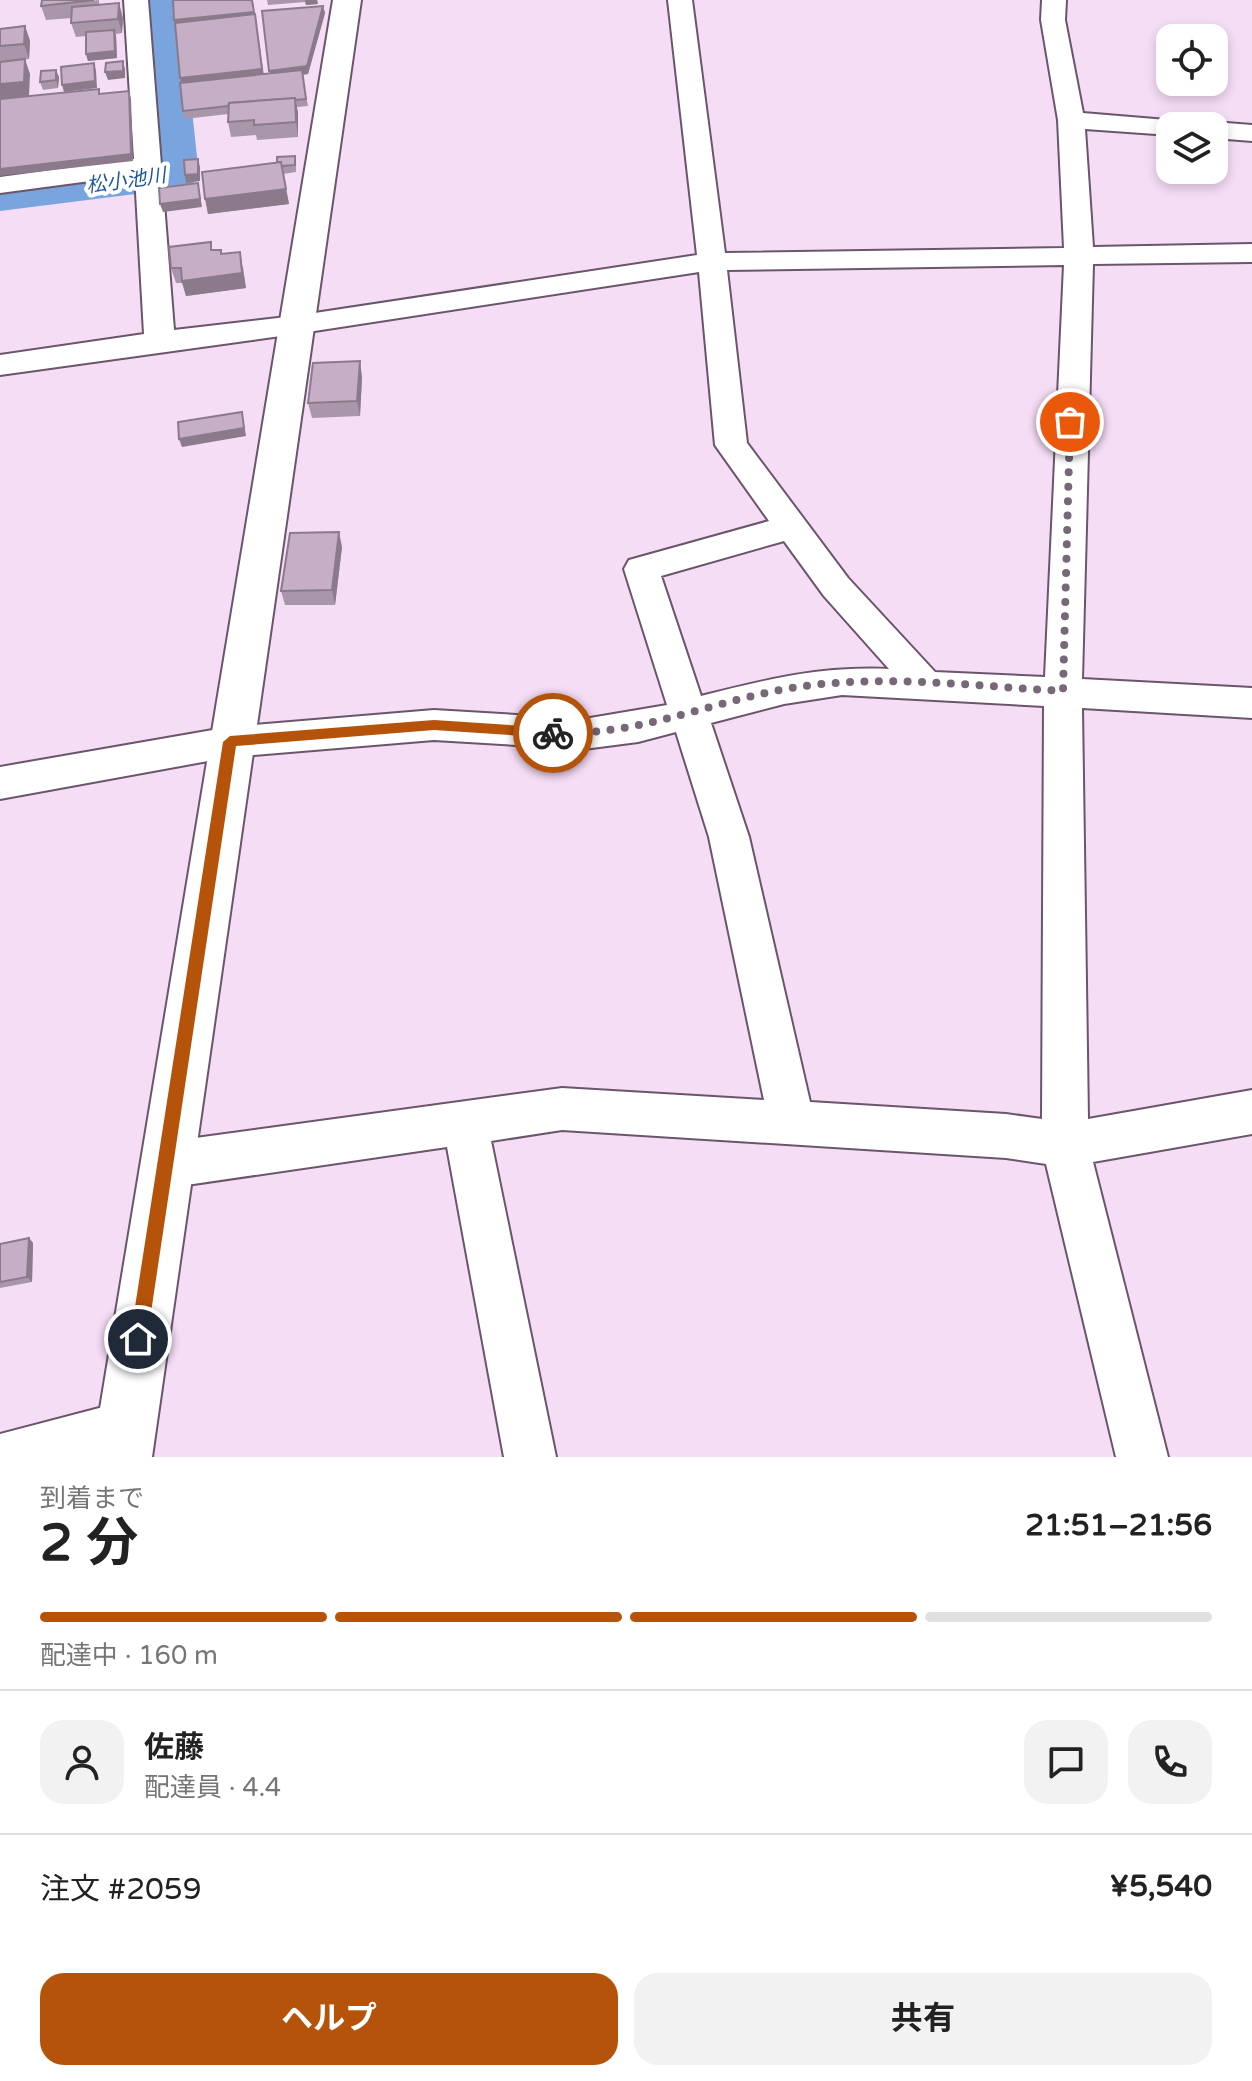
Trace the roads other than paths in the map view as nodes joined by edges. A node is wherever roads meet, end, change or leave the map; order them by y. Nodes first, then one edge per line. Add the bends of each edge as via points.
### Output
1 (136, 0) edge
2 (347, 0) edge
3 (680, 0) edge
4 (1054, 0) edge
5 (1071, 120) junction
6 (1156, 126) edge
7 (1228, 131) edge
8 (1252, 133) edge
9 (149, 173) junction
10 (0, 185) edge
11 (1252, 253) edge
12 (1079, 254) junction
13 (710, 262) junction
14 (295, 325) junction
15 (160, 341) junction
16 (0, 365) edge
17 (792, 527) junction
18 (924, 684) junction
19 (1063, 691) junction
20 (1252, 703) edge
21 (691, 715) junction
22 (230, 742) junction
23 (0, 783) edge
24 (1252, 1112) edge
25 (791, 1121) junction
26 (465, 1123) junction
27 (1065, 1145) junction
28 (166, 1165) junction
29 (124, 1442) edge
30 (7, 1457) edge
31 (530, 1457) edge
32 (1142, 1457) edge

1 - 9 street
2 - 14 street
3 - 13 street
4 - 5 street
5 - 6 street
5 - 12 street
7 - 8 street
9 - 10 street
9 - 15 street
11 - 12 street
12 - 13 street
12 - 19 street
13 - 14 street
13 - 17 street via 731,445
14 - 15 street
14 - 22 street
15 - 16 street
17 - 18 street via 836,587
17 - 21 street via 641,569
18 - 19 street
18 - 21 street via 842,681
19 - 20 street
19 - 27 street
21 - 22 street via 584,734 434,725
21 - 25 street via 729,837
22 - 23 street
22 - 28 street
24 - 27 street
25 - 26 street via 562,1109
25 - 27 street
26 - 28 street
26 - 31 street
27 - 32 street
28 - 29 street
29 - 30 street

